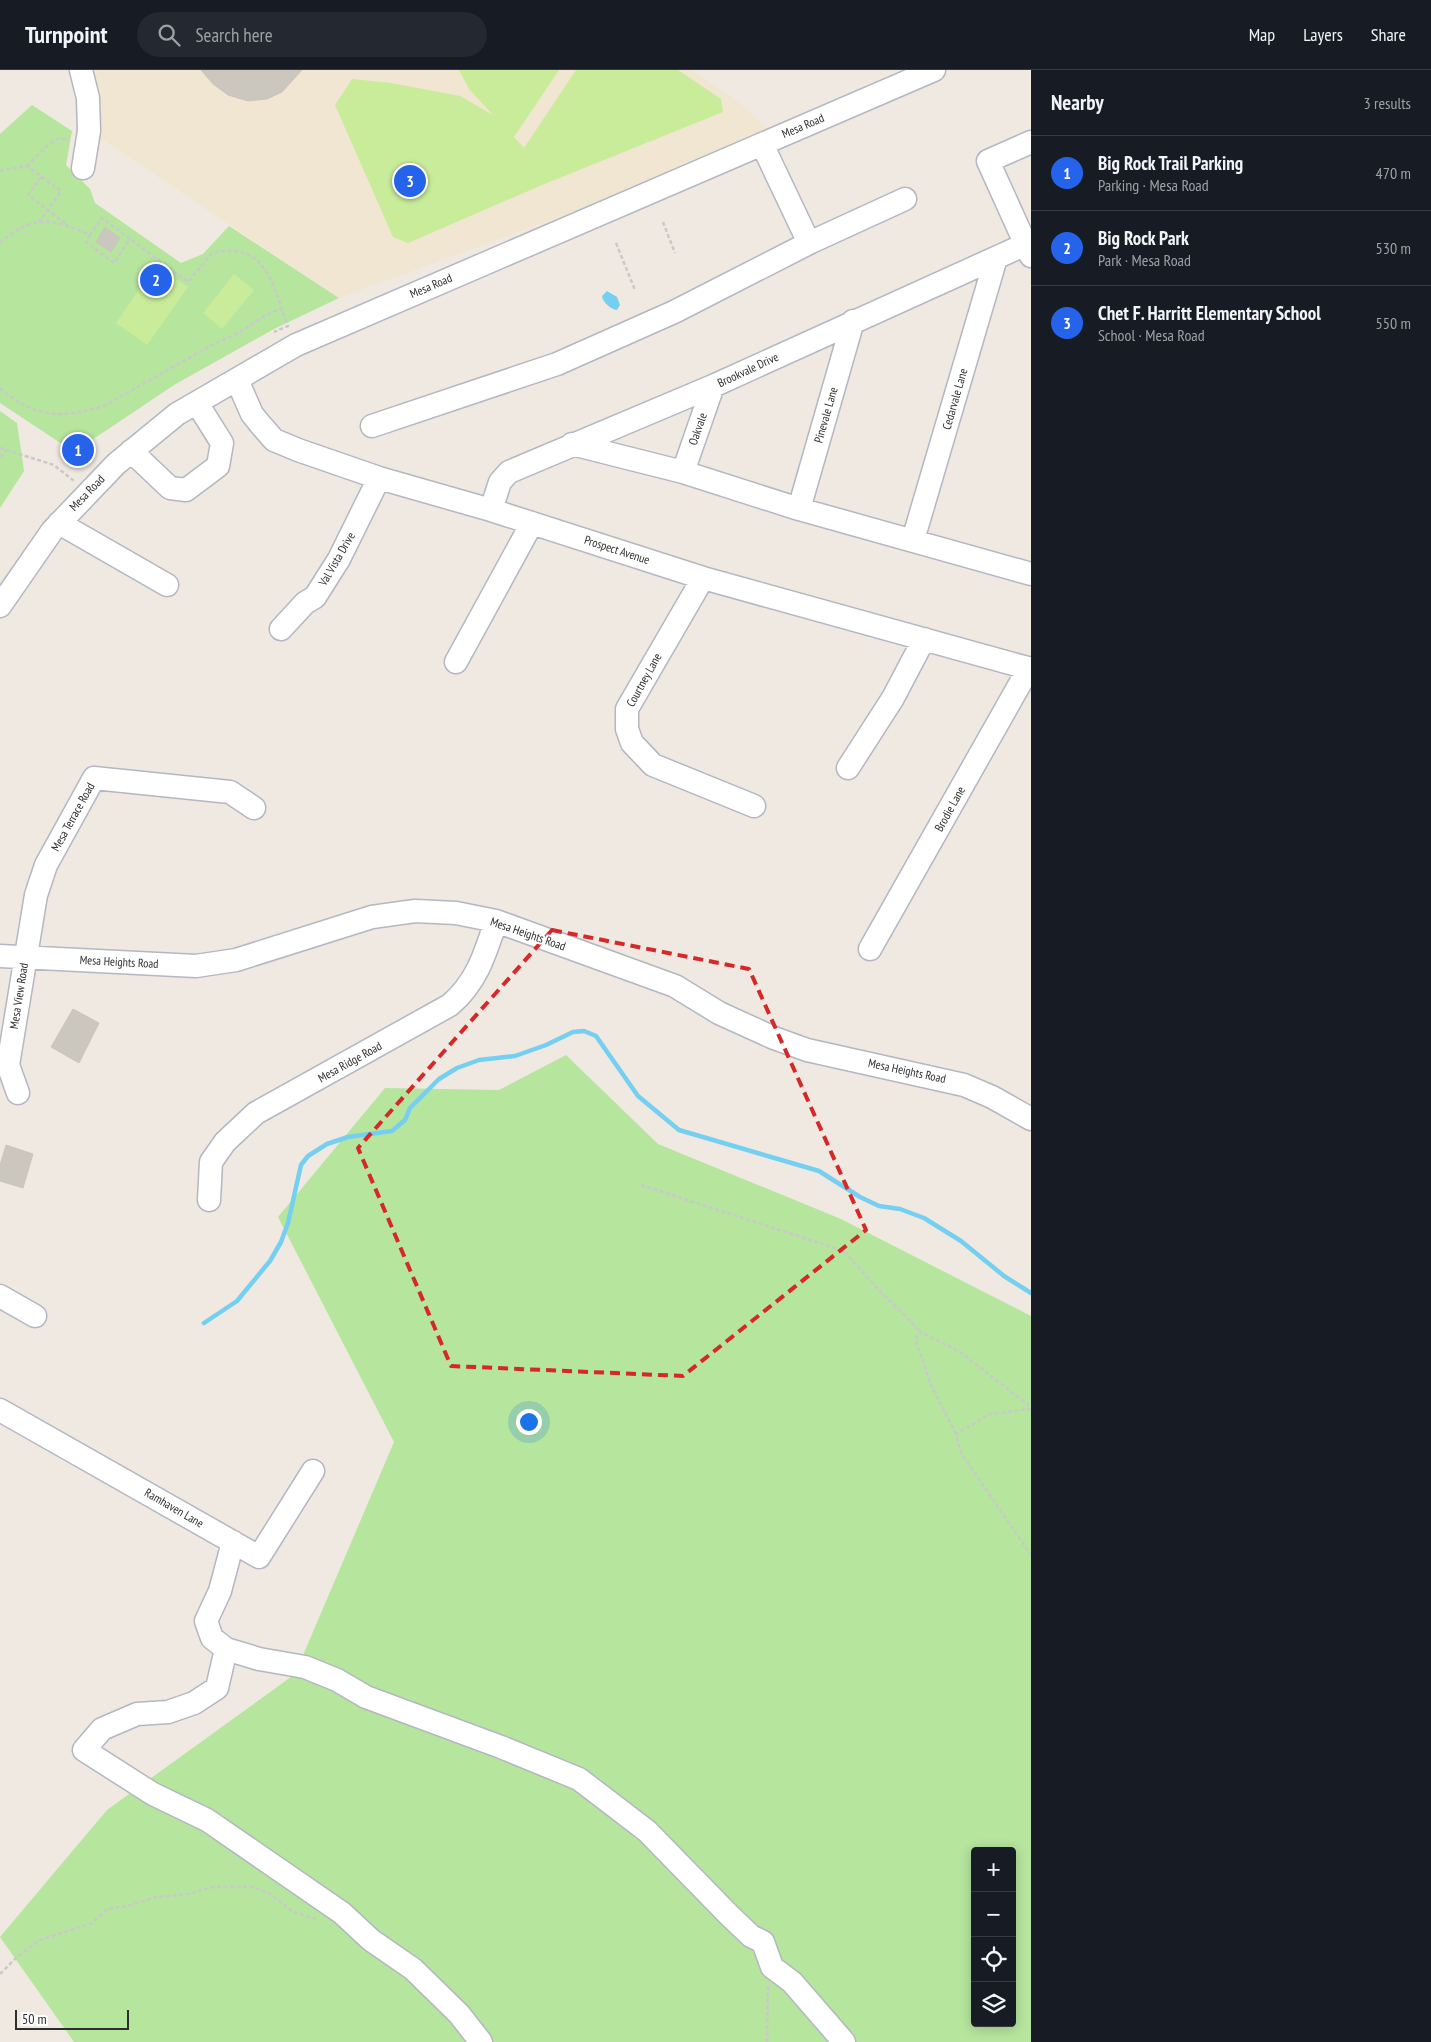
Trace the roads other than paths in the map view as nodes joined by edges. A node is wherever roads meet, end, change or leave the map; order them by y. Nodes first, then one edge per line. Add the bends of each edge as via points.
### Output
1 (81, 70) edge
2 (934, 70) edge
3 (1031, 142) edge
4 (762, 144) junction
5 (83, 168) dead end
6 (905, 199) dead end
7 (809, 243) junction
8 (1028, 251) edge
9 (996, 258) junction
10 (853, 321) junction
11 (237, 380) junction
12 (713, 386) junction
13 (197, 403) junction
14 (372, 426) dead end
15 (572, 444) junction
16 (131, 451) junction
17 (683, 472) junction
18 (379, 478) junction
19 (799, 509) junction
20 (491, 510) junction
21 (532, 523) junction
22 (58, 524) junction
23 (913, 540) junction
24 (1031, 574) edge
25 (703, 578) junction
26 (167, 585) dead end
27 (0, 606) edge
28 (281, 629) dead end
29 (924, 639) junction
30 (456, 662) dead end
31 (1030, 668) edge
32 (848, 768) dead end
33 (754, 806) dead end
34 (254, 808) dead end
35 (496, 921) junction
36 (870, 949) dead end
37 (0, 956) edge
38 (26, 957) junction
39 (18, 1094) dead end
40 (1031, 1119) edge
41 (209, 1200) dead end
42 (0, 1296) edge
43 (35, 1316) dead end
44 (0, 1410) edge
45 (313, 1471) dead end
46 (233, 1542) junction
47 (226, 1649) junction
48 (481, 2042) edge
49 (844, 2042) edge

1 - 5 street via 88,98 90,131
2 - 4 street, Mesa Road
3 - 8 street via 988,161
4 - 7 street
4 - 11 street, Mesa Road via 296,344
6 - 7 street
7 - 14 street via 674,312 557,364
8 - 9 street, Brookvale Drive
9 - 10 street, Brookvale Drive
9 - 23 street, Cedarvale Lane
10 - 12 street, Brookvale Drive
10 - 19 street, Pinevale Lane
11 - 13 street, Mesa Road
11 - 18 street, Prospect Avenue via 252,414 274,440
12 - 15 street, Brookvale Drive
12 - 17 street, Oakvale
13 - 16 street, Mesa Road via 177,414
13 - 16 street via 222,443 218,466 186,490 170,488
15 - 17 street
15 - 20 street, Brookvale Drive via 509,472 500,482
16 - 22 street, Mesa Road
17 - 19 street
18 - 20 street, Prospect Avenue
18 - 28 street, Val Vista Drive via 339,559 315,597
19 - 23 street
20 - 21 street, Prospect Avenue
21 - 25 street, Prospect Avenue
21 - 30 street
22 - 26 street
22 - 27 street, Mesa Road
23 - 24 street
25 - 29 street, Prospect Avenue
25 - 33 street, Courtney Lane via 627,709 627,729 632,743 653,765
29 - 31 street, Prospect Avenue
29 - 32 street via 893,698
31 - 36 street, Brodie Lane
34 - 38 street, Mesa Terrace Road via 230,792 94,778 46,865 36,895
35 - 38 street, Mesa Heights Road via 436,911 393,913 236,960 196,966
35 - 40 street, Mesa Heights Road via 675,986 719,1013 774,1038 807,1050 964,1085
35 - 41 street, Mesa Ridge Road via 478,972 450,1006 256,1113 236,1130 211,1162
37 - 38 street, Mesa Heights Road
38 - 39 street, Mesa View Road via 8,1065
42 - 43 street
44 - 46 street, Ramhaven Lane
45 - 46 street, Ramhaven Lane via 259,1557
46 - 47 street via 220,1591 206,1621 212,1638
47 - 48 street via 217,1688 186,1706 168,1712 137,1714 102,1728 84,1750 153,1794 207,1820 342,1913 371,1940 413,1969
47 - 49 street via 305,1667 366,1697 579,1779 647,1831 750,1936 763,1942 772,1967 792,1982

